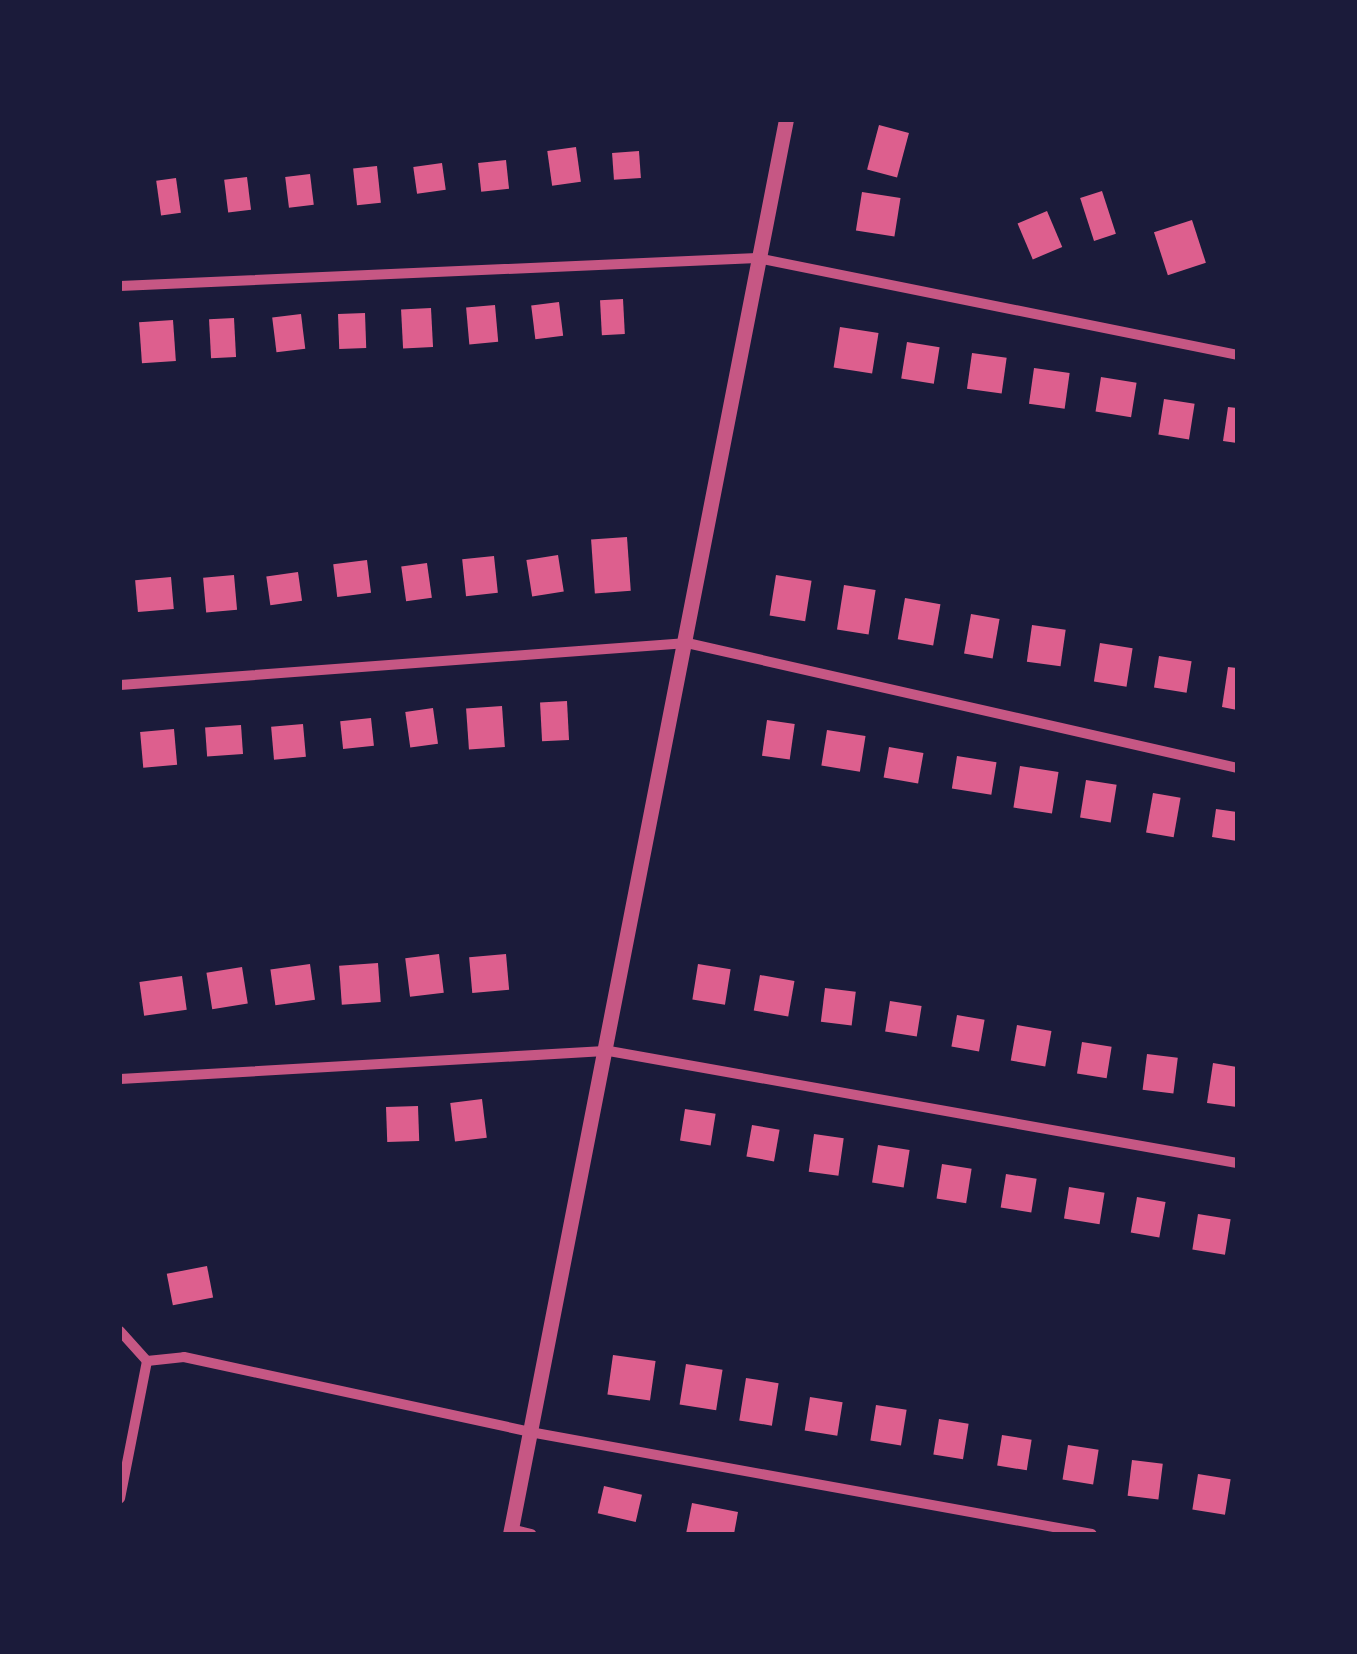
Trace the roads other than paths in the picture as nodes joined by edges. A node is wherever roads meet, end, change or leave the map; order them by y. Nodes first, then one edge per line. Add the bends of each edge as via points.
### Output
1 (786, 120) edge
2 (757, 258) junction
3 (120, 286) edge
4 (1237, 356) edge
5 (687, 643) junction
6 (120, 685) edge
7 (1237, 768) edge
8 (608, 1051) junction
9 (120, 1080) edge
10 (1237, 1163) edge
11 (120, 1331) edge
12 (147, 1361) junction
13 (530, 1432) junction
14 (120, 1494) edge
15 (510, 1532) edge
16 (531, 1534) edge
17 (1092, 1534) edge

1 - 2 street
2 - 3 street
2 - 4 street
2 - 5 street
5 - 6 street
5 - 7 street
5 - 8 street
8 - 9 street
8 - 10 street
8 - 13 street
11 - 12 street
12 - 13 street via 184,1357
12 - 14 street
13 - 15 street
13 - 17 street
15 - 16 street

